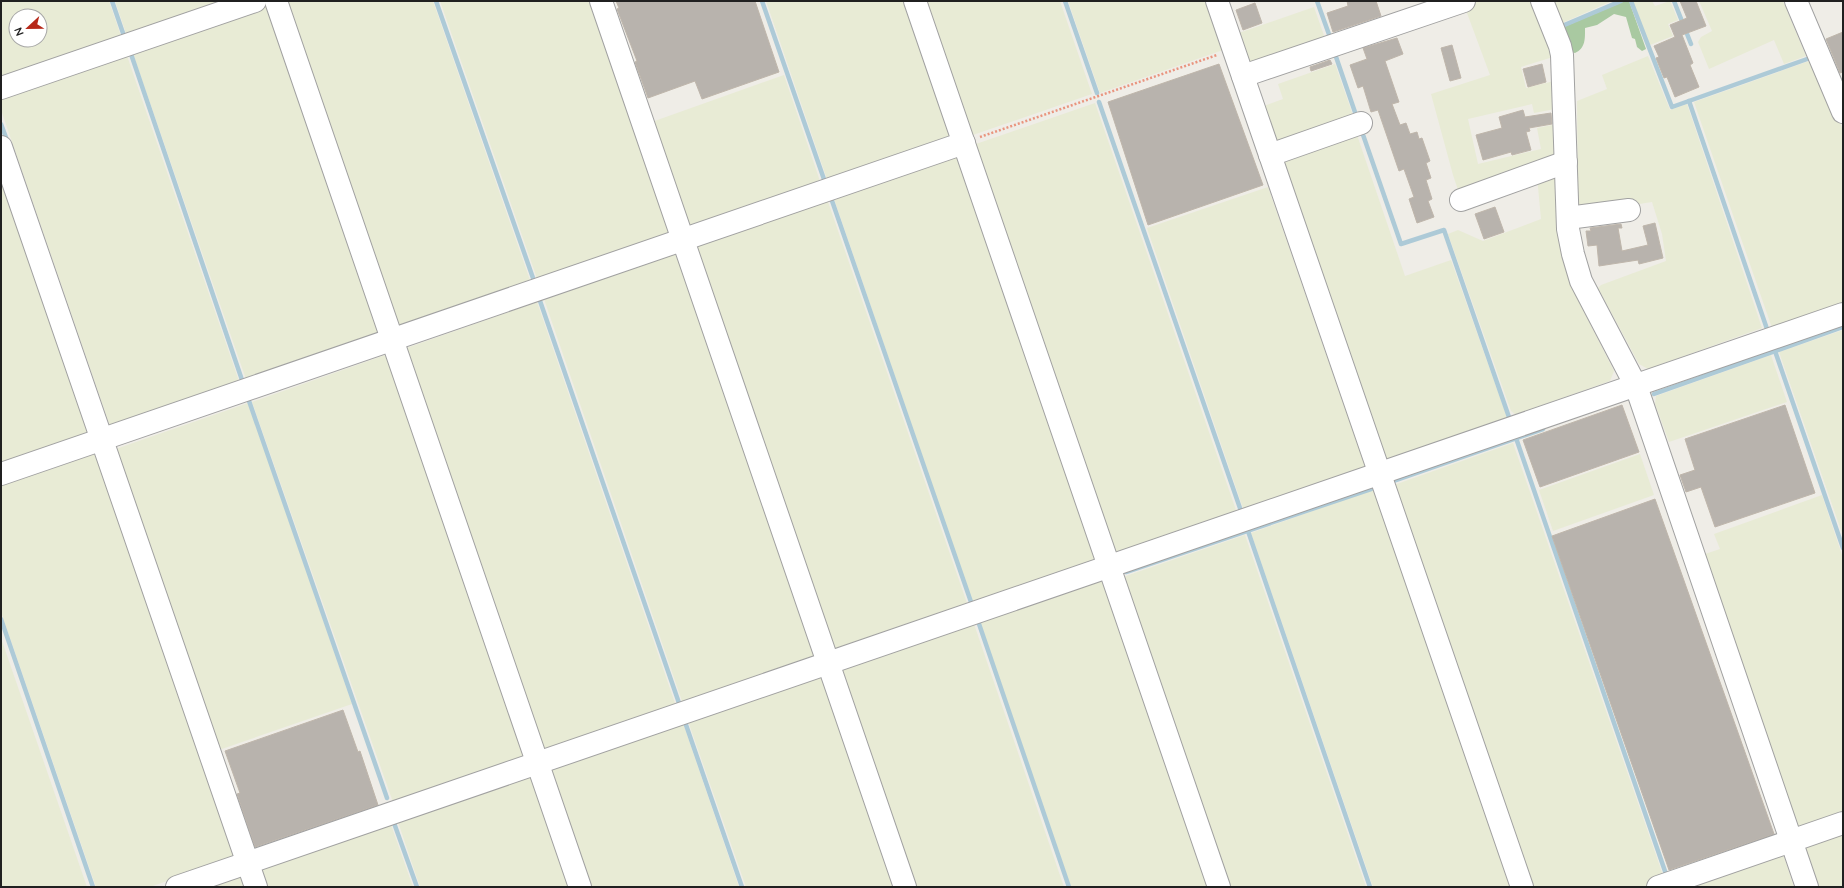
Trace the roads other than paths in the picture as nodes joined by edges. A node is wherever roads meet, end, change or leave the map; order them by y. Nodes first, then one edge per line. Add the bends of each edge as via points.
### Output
1 (255, 1) edge
2 (276, 1) edge
3 (601, 1) edge
4 (915, 1) edge
5 (1217, 1) edge
6 (1464, 1) edge
7 (1542, 1) edge
8 (1796, 1) edge
9 (1243, 76) junction
10 (1, 88) edge
11 (1843, 112) edge
12 (1361, 123) dead end
13 (964, 143) junction
14 (1, 147) edge
15 (1270, 155) junction
16 (1566, 162) junction
17 (1461, 200) dead end
18 (1629, 210) dead end
19 (1568, 218) junction
20 (682, 240) junction
21 (1843, 314) edge
22 (391, 339) junction
23 (1636, 386) junction
24 (101, 440) junction
25 (1380, 473) junction
26 (1, 474) edge
27 (1109, 566) junction
28 (828, 663) junction
29 (538, 763) junction
30 (1843, 823) edge
31 (1790, 841) junction
32 (248, 863) junction
33 (177, 887) edge
34 (256, 887) edge
35 (580, 887) edge
36 (906, 887) edge
37 (1219, 887) edge
38 (1522, 887) edge
39 (1658, 887) edge
40 (1807, 887) edge

1 - 10 street
2 - 22 street
3 - 20 street
4 - 13 street
5 - 9 street
6 - 9 street
7 - 16 street via 1562,55
8 - 11 street
9 - 15 street
12 - 15 street
13 - 20 street
13 - 27 street
14 - 24 street
15 - 25 street
16 - 17 street
16 - 19 street
18 - 19 street
19 - 23 street via 1573,254 1581,281
20 - 22 street
20 - 28 street
21 - 23 street
22 - 24 street
22 - 29 street
23 - 25 street
23 - 31 street
24 - 26 street
24 - 32 street
25 - 27 street
25 - 38 street
27 - 28 street
27 - 37 street
28 - 29 street
28 - 36 street
29 - 32 street
29 - 35 street
30 - 31 street
31 - 39 street
31 - 40 street
32 - 33 street
32 - 34 street

